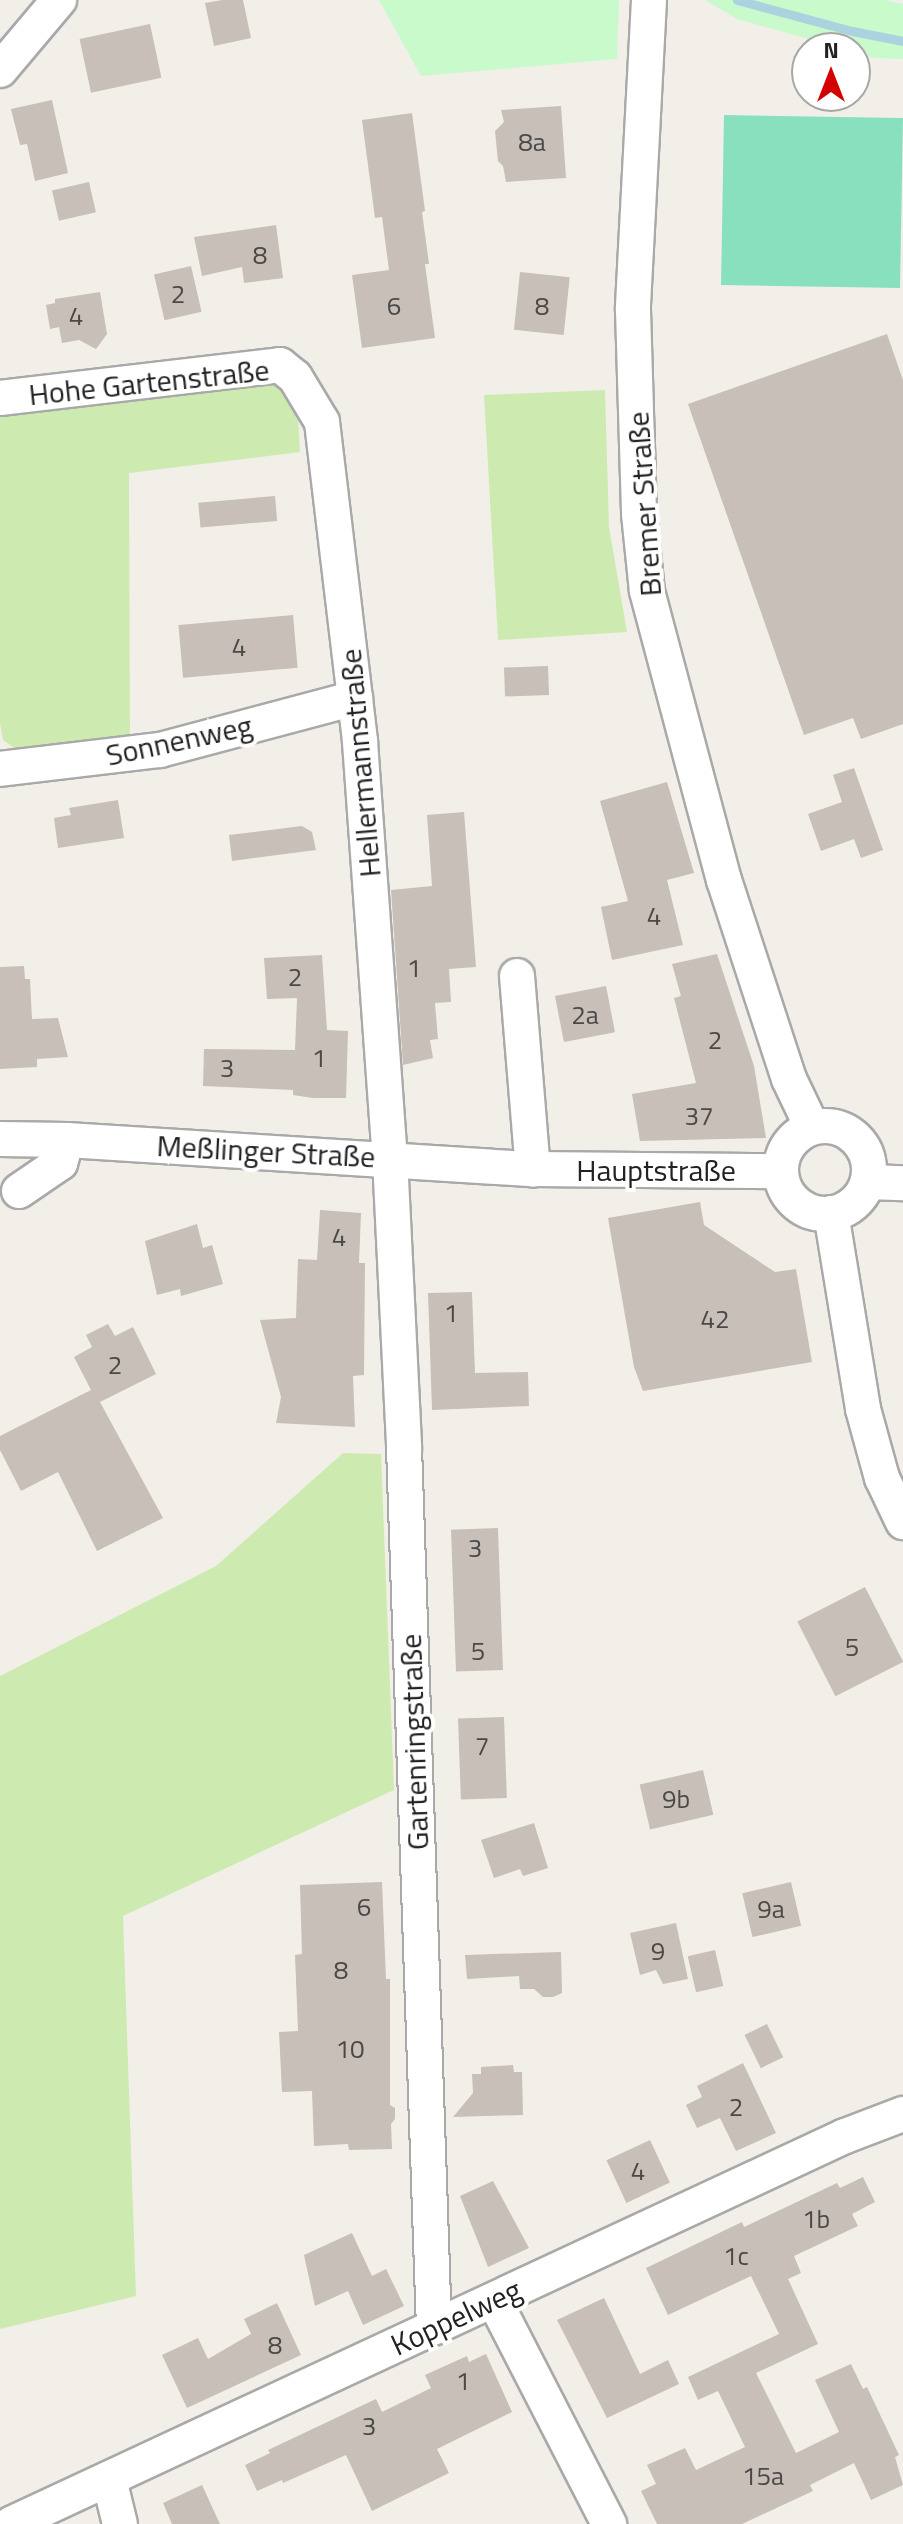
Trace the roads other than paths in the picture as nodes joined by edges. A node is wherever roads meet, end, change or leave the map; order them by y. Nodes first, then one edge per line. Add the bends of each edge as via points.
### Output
1 (59, 0) edge
2 (647, 1) edge
3 (0, 70) edge
4 (295, 377) joint
5 (0, 398) edge
6 (355, 698) junction
7 (0, 769) edge
8 (517, 976) dead end
9 (812, 1127) junction
10 (0, 1139) edge
11 (67, 1140) junction
12 (390, 1158) junction
13 (533, 1169) junction
14 (780, 1171) junction
15 (868, 1182) junction
16 (903, 1183) edge
17 (19, 1191) dead end
18 (831, 1213) junction
19 (903, 1522) edge
20 (903, 2114) edge
21 (494, 2300) junction
22 (434, 2327) junction
23 (109, 2479) junction
24 (11, 2524) edge
25 (120, 2524) edge
26 (609, 2524) edge

1 - 3 street
2 - 9 street, Bremer Straße via 633,310 639,514 647,591 724,880 789,1079
4 - 5 street, Hohe Gartenstraße via 280,365
4 - 6 street, Hellermannstraße via 322,422
6 - 7 street, Sonnenweg via 160,750
6 - 12 street, Hellermannstraße
8 - 13 street
9 - 14 street via 789,1144
9 - 15 street via 849,1132 869,1163
10 - 11 street, Meßlinger Straße
11 - 12 street, Meßlinger Straße
11 - 17 street via 60,1163
12 - 13 street, Meßlinger Straße
12 - 22 street, Gartenringstraße
13 - 14 street, Hauptstraße
14 - 18 street via 792,1200 805,1210
15 - 16 street
15 - 18 street via 850,1207
18 - 19 street via 863,1409 882,1478
20 - 21 street, Koppelweg
21 - 22 street, Koppelweg
21 - 26 street
22 - 23 street, Koppelweg
23 - 24 street, Koppelweg
23 - 25 street

